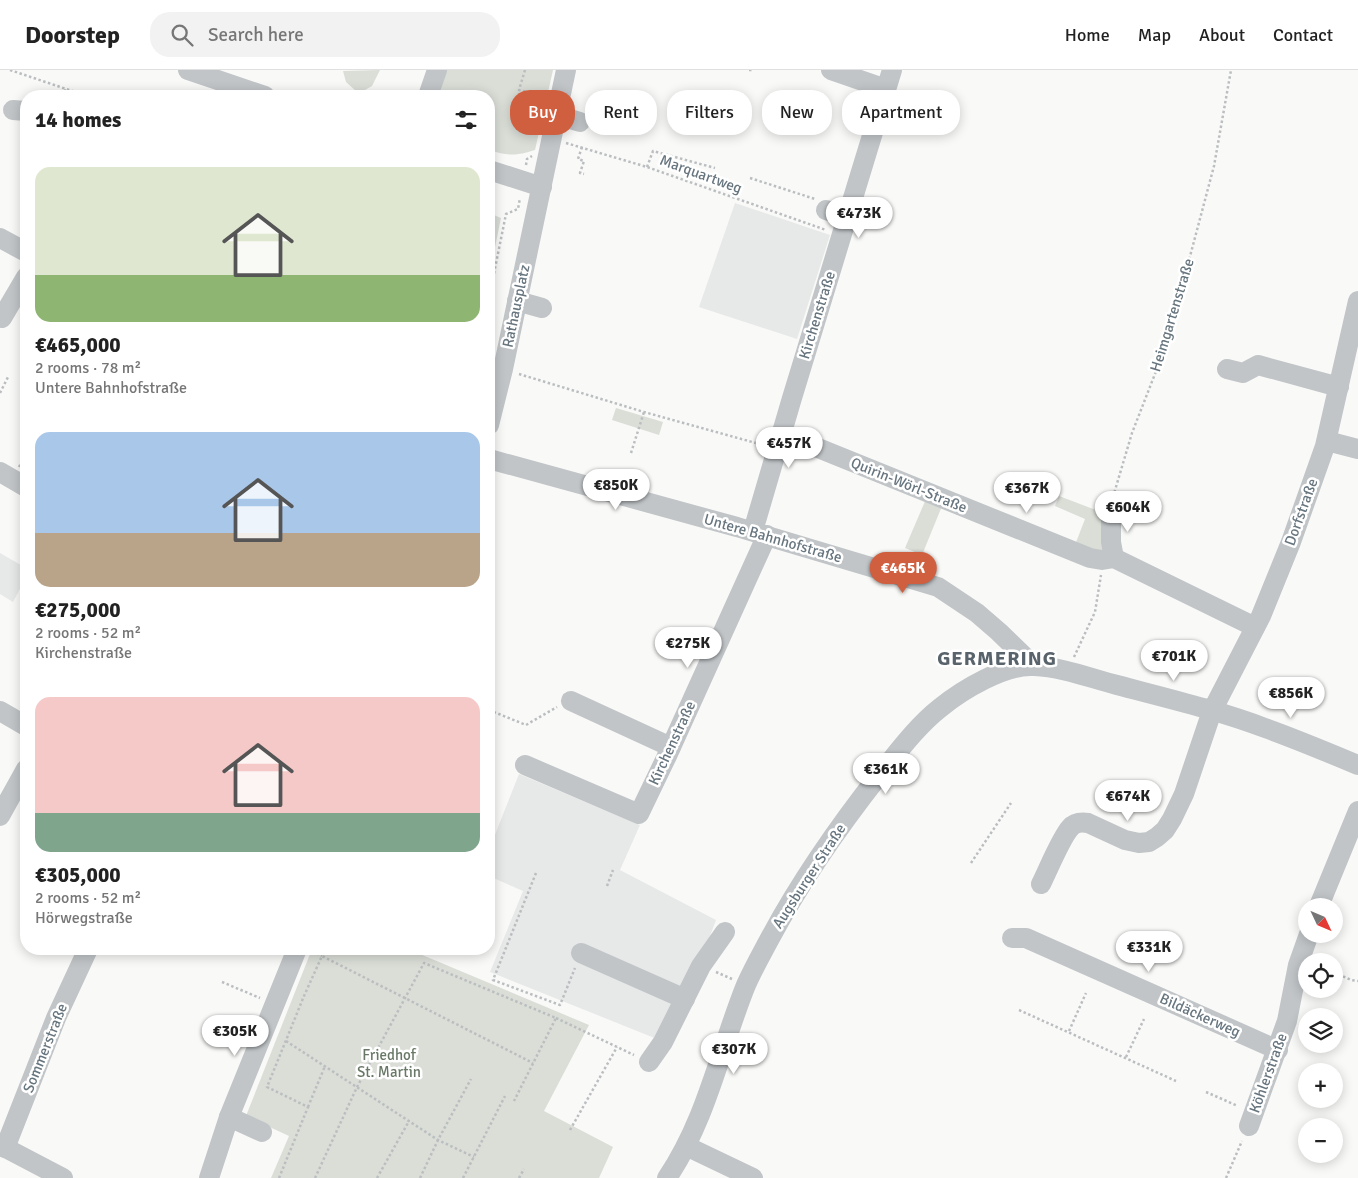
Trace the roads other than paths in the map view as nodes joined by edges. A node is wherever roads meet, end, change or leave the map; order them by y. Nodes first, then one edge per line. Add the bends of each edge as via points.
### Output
1 (188, 70) edge
2 (437, 70) edge
3 (831, 70) edge
4 (892, 70) edge
5 (886, 89) junction
6 (247, 90) edge
7 (430, 90) edge
8 (575, 111) edge
9 (580, 122) dead end
10 (553, 135) edge
11 (495, 172) edge
12 (533, 184) junction
13 (0, 238) edge
14 (20, 249) edge
15 (20, 287) edge
16 (1358, 301) edge
17 (517, 302) junction
18 (542, 308) dead end
19 (2, 318) dead end
20 (1227, 369) dead end
21 (1339, 387) junction
22 (495, 401) edge
23 (778, 441) junction
24 (1327, 441) junction
25 (1358, 449) edge
26 (495, 461) edge
27 (0, 472) edge
28 (20, 484) edge
29 (1111, 512) road end
30 (760, 533) junction
31 (1108, 559) junction
32 (1255, 627) junction
33 (1033, 666) junction
34 (565, 703) road end
35 (0, 711) edge
36 (1212, 711) junction
37 (20, 723) edge
38 (671, 747) junction
39 (1358, 764) edge
40 (525, 765) dead end
41 (20, 780) edge
42 (1358, 811) edge
43 (0, 816) edge
44 (1041, 884) dead end
45 (1321, 898) edge
46 (725, 932) dead end
47 (1012, 938) dead end
48 (1306, 943) edge
49 (581, 953) road end
50 (85, 955) edge
51 (295, 955) edge
52 (685, 998) junction
53 (1278, 1050) junction
54 (649, 1062) road end
55 (229, 1117) junction
56 (1251, 1120) road end
57 (262, 1132) dead end
58 (3, 1146) edge
59 (686, 1146) junction
60 (63, 1178) edge
61 (209, 1178) edge
62 (667, 1178) edge
63 (753, 1178) edge

1 - 6 street
2 - 7 street
3 - 5 street
4 - 5 street, Kirchenstraße
5 - 23 street, Kirchenstraße via 835,201 844,226
8 - 9 street
10 - 12 street, Rathausplatz
11 - 12 street
12 - 17 street, Rathausplatz
13 - 14 street
15 - 19 street
16 - 21 street, Dorfstraße
17 - 18 street
17 - 22 street, Rathausplatz
20 - 21 street via 1243,373 1258,365
21 - 24 street, Dorfstraße
23 - 30 street, Kirchenstraße
23 - 31 street, Quirin-Wörl-Straße via 1090,558
24 - 25 street
24 - 32 street, Dorfstraße via 1291,542
26 - 30 street, Untere Bahnhofstraße
27 - 28 street
29 - 31 street
30 - 33 street, Untere Bahnhofstraße via 938,587 977,613
30 - 38 street, Kirchenstraße
31 - 32 street, Quirin-Wörl-Straße
32 - 36 street, Dorfstraße
33 - 36 street, Augsburger Straße
33 - 59 street, Augsburger Straße via 1004,671 968,688 939,708 862,796 786,907 746,984 711,1088
34 - 38 street
35 - 37 street
36 - 39 street, Augsburger Straße via 1265,727
36 - 44 street, Dorfstraße via 1184,794 1165,830 1149,842 1132,842 1088,823 1074,824
38 - 40 street, Kirchenstraße via 639,814
41 - 43 street
42 - 45 street
46 - 52 street via 701,966
47 - 53 street, Bildäckerweg via 1026,938
48 - 53 street, Köhlerstraße
49 - 52 street
50 - 58 street, Sommerstraße
51 - 55 street
52 - 54 street
53 - 56 street, Köhlerstraße
55 - 57 street
55 - 61 street
58 - 60 street
59 - 62 street, Augsburger Straße
59 - 63 street

